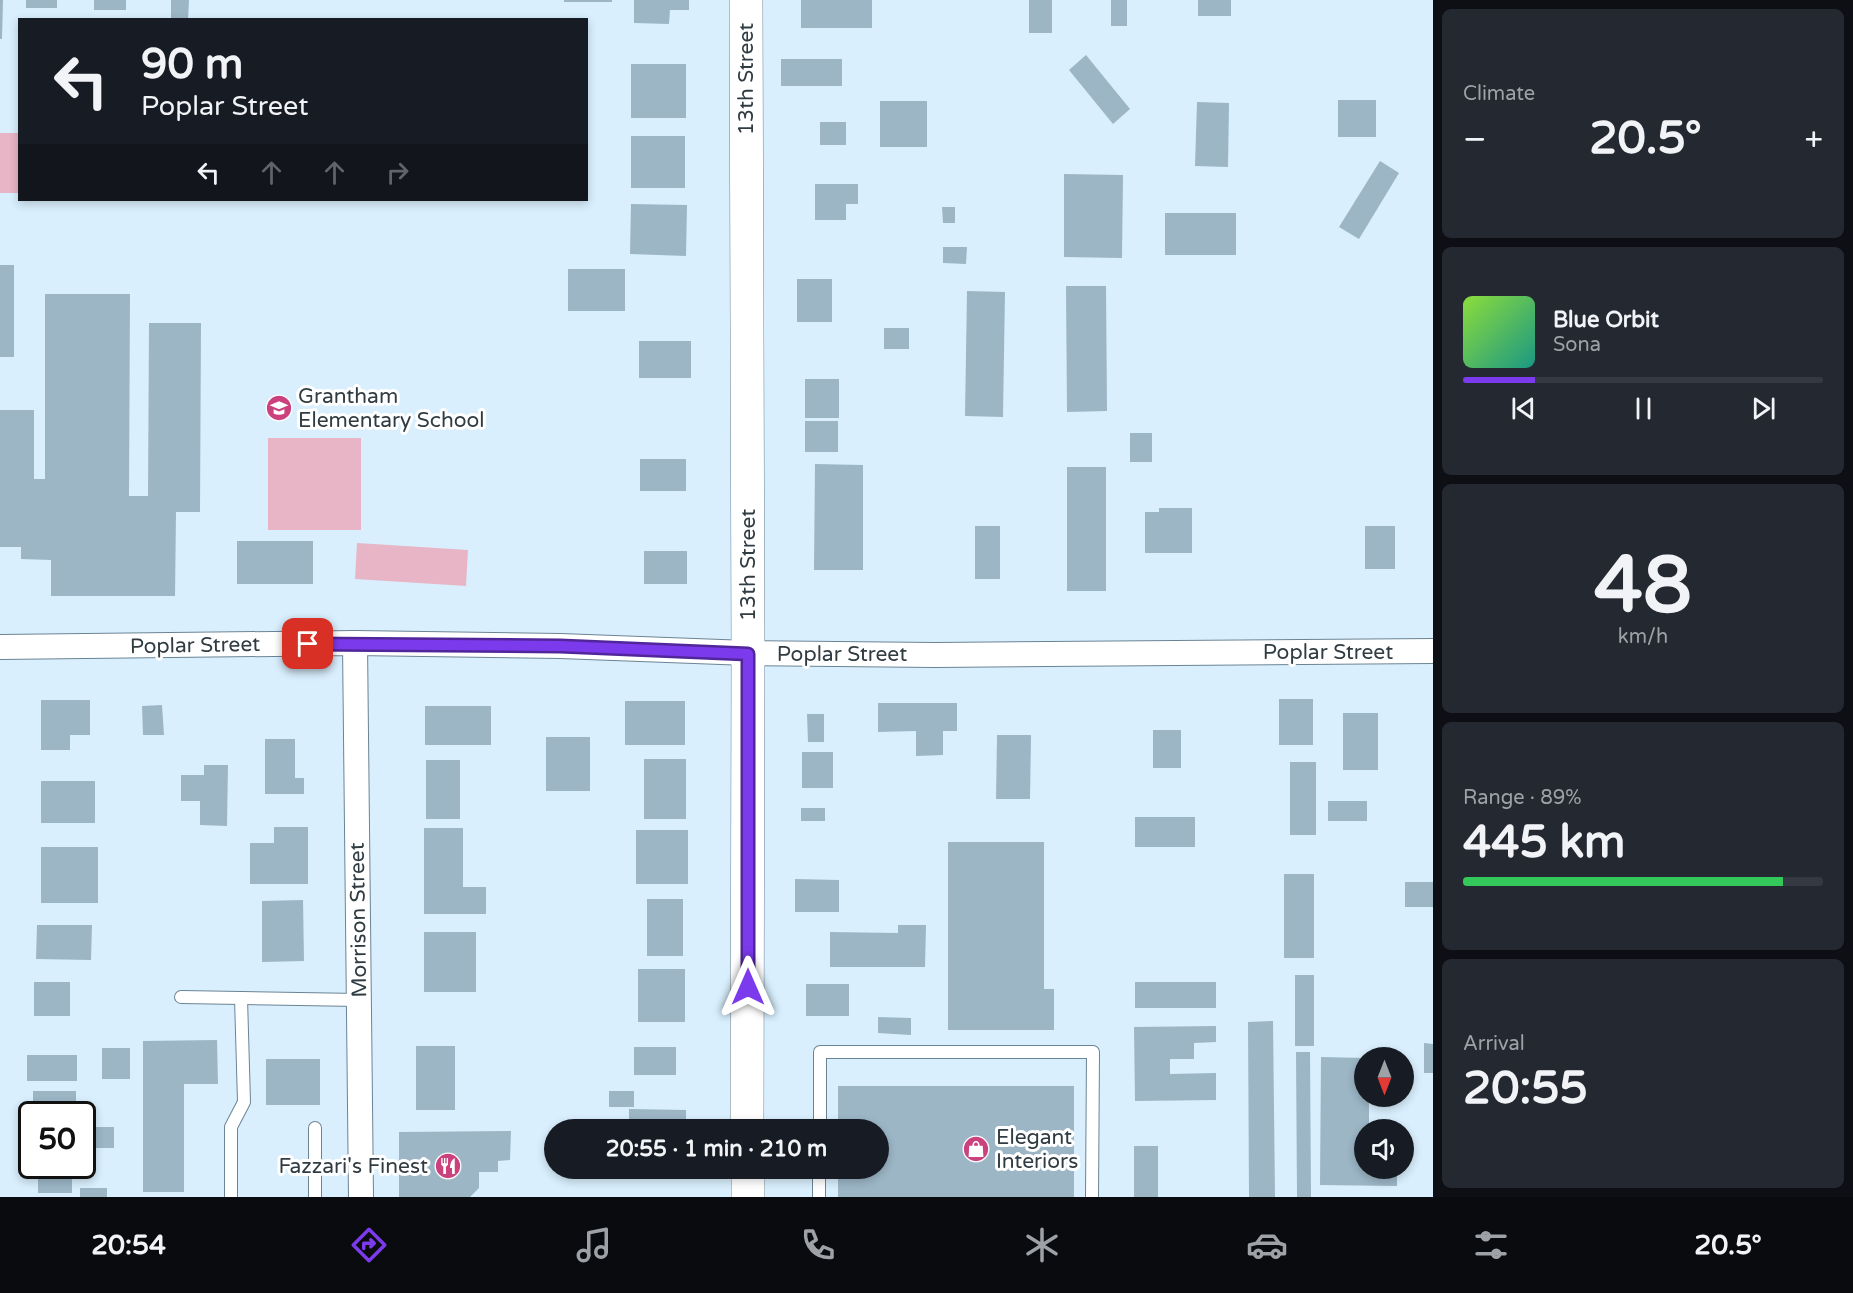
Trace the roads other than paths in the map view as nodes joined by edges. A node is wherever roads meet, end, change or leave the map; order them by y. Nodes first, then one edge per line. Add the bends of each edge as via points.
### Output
1 (746, 0) edge
2 (355, 643) junction
3 (0, 646) edge
4 (1433, 651) edge
5 (748, 654) junction
6 (181, 998) dead end
7 (241, 998) junction
8 (359, 1000) junction
9 (747, 1119) edge
10 (819, 1119) edge
11 (315, 1128) dead end
12 (748, 1179) edge
13 (819, 1179) edge
14 (231, 1197) edge
15 (315, 1197) edge
16 (361, 1197) edge
17 (748, 1197) edge
18 (819, 1197) edge
19 (1092, 1197) edge

1 - 5 main road, 13th Street
2 - 3 street, Poplar Street
2 - 5 street, Poplar Street
2 - 8 street, Morrison Street
4 - 5 street, Poplar Street
5 - 9 main road, 13th Street
6 - 7 lane
7 - 8 lane
7 - 14 lane via 244,1102 231,1127
8 - 16 street, Morrison Street
10 - 19 lane via 820,1052 1093,1053
11 - 15 lane
12 - 17 main road
13 - 18 lane

